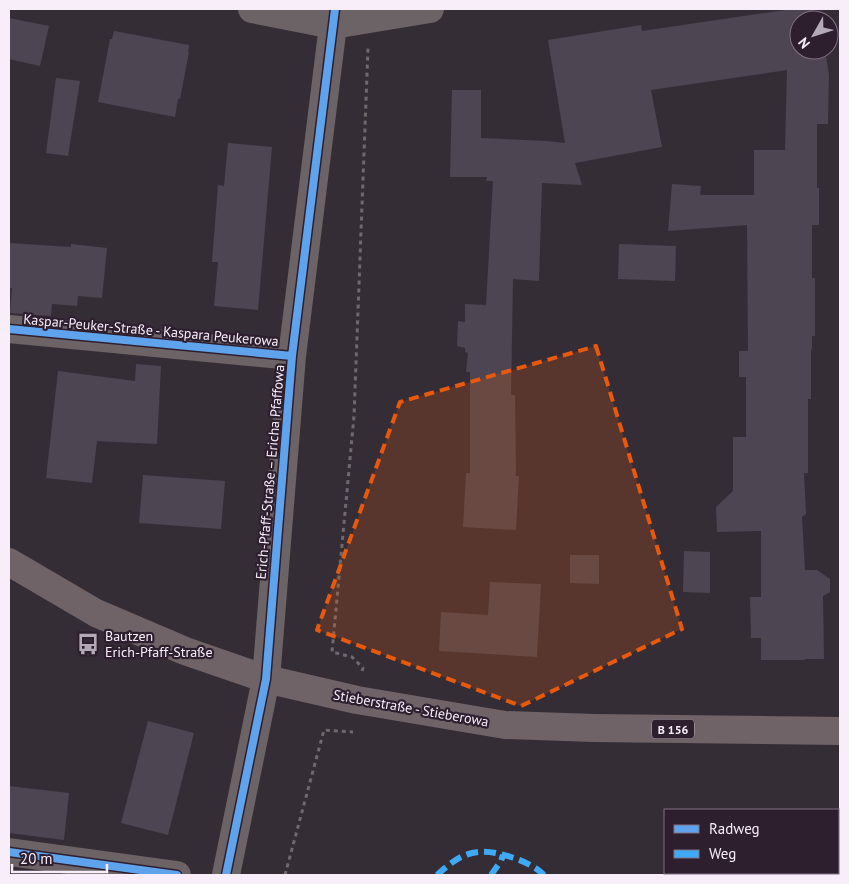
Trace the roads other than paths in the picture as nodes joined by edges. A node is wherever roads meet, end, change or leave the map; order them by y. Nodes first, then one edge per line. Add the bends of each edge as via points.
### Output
1 (252, 9) edge
2 (429, 9) edge
3 (334, 17) edge
4 (9, 329) edge
5 (292, 356) junction
6 (9, 562) edge
7 (266, 679) junction
8 (840, 731) edge
9 (9, 852) edge
10 (177, 875) edge
11 (226, 875) edge

1 - 3 street
2 - 3 street via 369,19
3 - 5 street, Erich-Pfaff-Straße – Ericha Pfaffowa
4 - 5 street, Kaspar-Peuker-Straße - Kaspara Peukerowa
5 - 7 street, Erich-Pfaff-Straße – Ericha Pfaffowa
6 - 7 main road, Stieberstraße - Stieberowa / B 156 via 96,613 185,651
7 - 8 main road, Stieberstraße - Stieberowa / B 156 via 357,700 505,725
7 - 11 street, Erich-Pfaff-Straße – Ericha Pfaffowa
9 - 10 street

